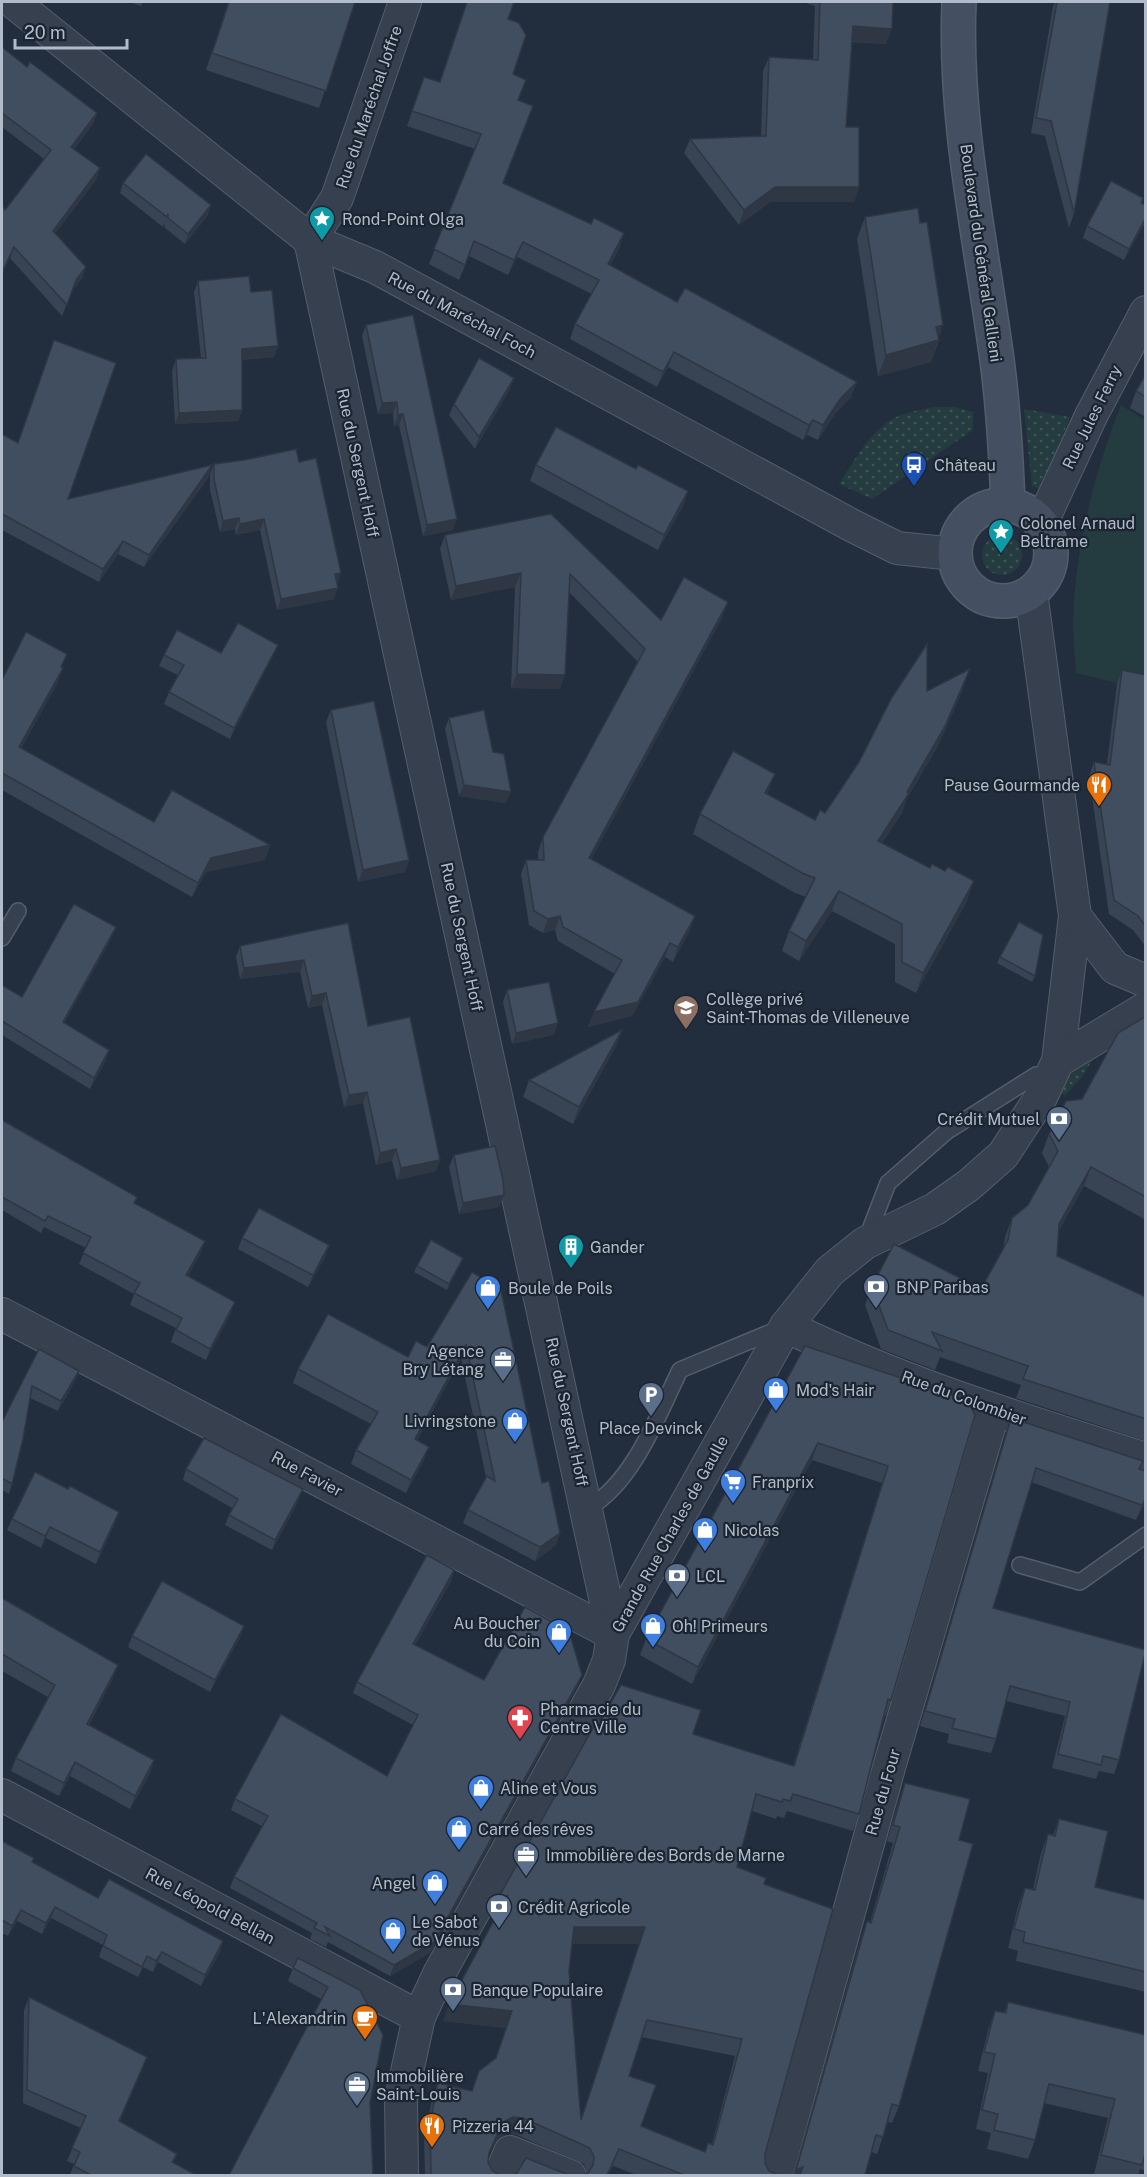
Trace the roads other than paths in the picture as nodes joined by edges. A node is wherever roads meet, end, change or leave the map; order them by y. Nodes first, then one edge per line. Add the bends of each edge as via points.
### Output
1 (13, 2) edge
2 (405, 2) edge
3 (959, 2) edge
4 (310, 240) junction
5 (1146, 312) edge
6 (1008, 505) junction
7 (1041, 524) junction
8 (954, 554) junction
9 (1031, 592) junction
10 (18, 910) dead end
11 (1076, 916) junction
12 (2, 938) edge
13 (1146, 981) edge
14 (1146, 1008) edge
15 (1054, 1068) junction
16 (865, 1243) junction
17 (2, 1314) edge
18 (786, 1326) junction
19 (994, 1410) junction
20 (1146, 1459) edge
21 (588, 1508) junction
22 (1146, 1535) edge
23 (1020, 1565) dead end
24 (613, 1634) junction
25 (2, 1795) edge
26 (419, 2017) junction
27 (402, 2175) edge
28 (500, 2175) edge
29 (570, 2175) edge
30 (776, 2175) edge

1 - 4 street, Rue du Maréchal Foch
2 - 4 street, Rue du Maréchal Joffre via 337,198
3 - 6 main road, Boulevard du Général Gallieni via 962,128 996,348
4 - 8 street, Rue du Maréchal Foch via 375,267 897,548
4 - 21 street, Rue du Sergent Hoff
5 - 7 street, Rue Jules Ferry
6 - 7 main road via 1032,514
6 - 8 main road via 992,506 970,518 957,538
7 - 9 main road via 1051,552 1049,567
8 - 9 main road via 964,582 988,599 1003,601
9 - 11 street
10 - 12 lane
11 - 13 street via 1115,968
11 - 15 street
14 - 15 street
15 - 16 street, Grande Rue Charles de Gaulle via 1041,1097 1003,1155 935,1209
15 - 16 lane via 1036,1075 946,1132 888,1183
16 - 18 street, Grande Rue Charles de Gaulle via 830,1270
17 - 24 street, Rue Favier
18 - 19 street, Rue du Colombier via 834,1350
18 - 21 lane via 680,1370 639,1453 603,1500
18 - 24 street, Grande Rue Charles de Gaulle
19 - 20 street, Rue du Colombier
19 - 30 street, Rue du Four via 890,1764
21 - 24 street, Rue du Sergent Hoff
22 - 23 lane via 1080,1582
24 - 26 street, Grande Rue Charles de Gaulle via 609,1660 599,1685
25 - 26 street, Rue Léopold Bellan
26 - 27 street, Grande Rue Charles de Gaulle via 401,2099
28 - 29 street via 510,2152

